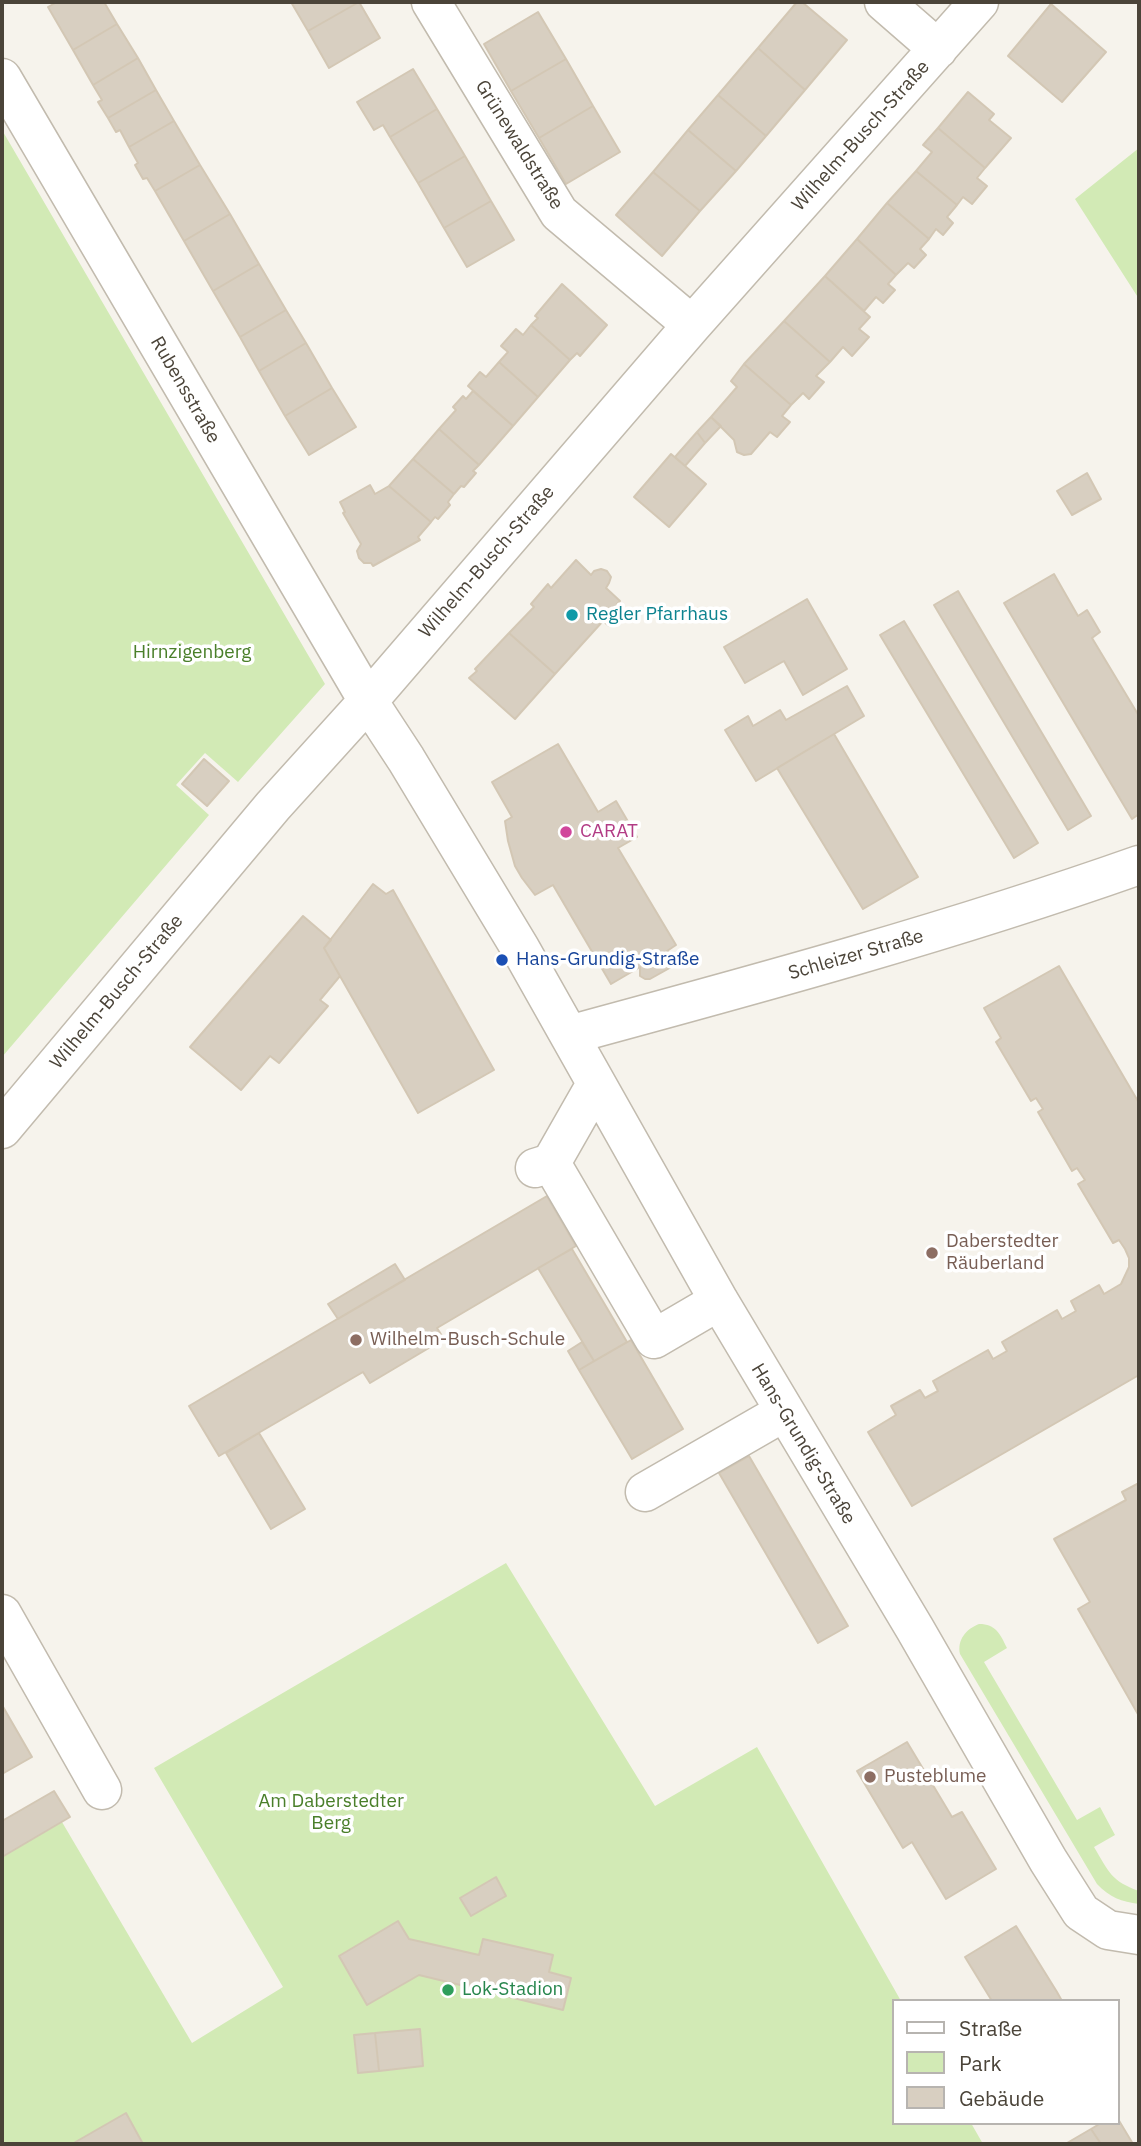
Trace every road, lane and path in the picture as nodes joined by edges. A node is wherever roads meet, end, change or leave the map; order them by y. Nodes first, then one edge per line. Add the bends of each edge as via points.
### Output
1 (431, 2) edge
2 (884, 2) edge
3 (979, 2) edge
4 (938, 49) junction
5 (2, 78) edge
6 (692, 325) junction
7 (368, 701) junction
8 (1139, 865) edge
9 (569, 1035) junction
10 (596, 1084) junction
11 (2, 1129) edge
12 (719, 1301) junction
13 (785, 1412) junction
14 (645, 1492) dead end
15 (2, 1614) edge
16 (102, 1790) dead end
17 (1139, 1935) edge

1 - 6 street, Grünewaldstraße via 559,213
2 - 4 street
3 - 4 street, Wilhelm-Busch-Straße
4 - 6 street, Wilhelm-Busch-Straße
5 - 7 street, Rubensstraße
6 - 7 street, Wilhelm-Busch-Straße
7 - 9 street, Hans-Grundig-Straße
7 - 11 street, Wilhelm-Busch-Straße
8 - 9 street, Schleizer Straße via 859,955
9 - 10 street, Hans-Grundig-Straße
10 - 12 street, Hans-Grundig-Straße
10 - 12 street via 543,1166 654,1339
12 - 13 street, Hans-Grundig-Straße
13 - 14 street
13 - 17 street, Hans-Grundig-Straße via 1081,1912 1108,1930
15 - 16 street

